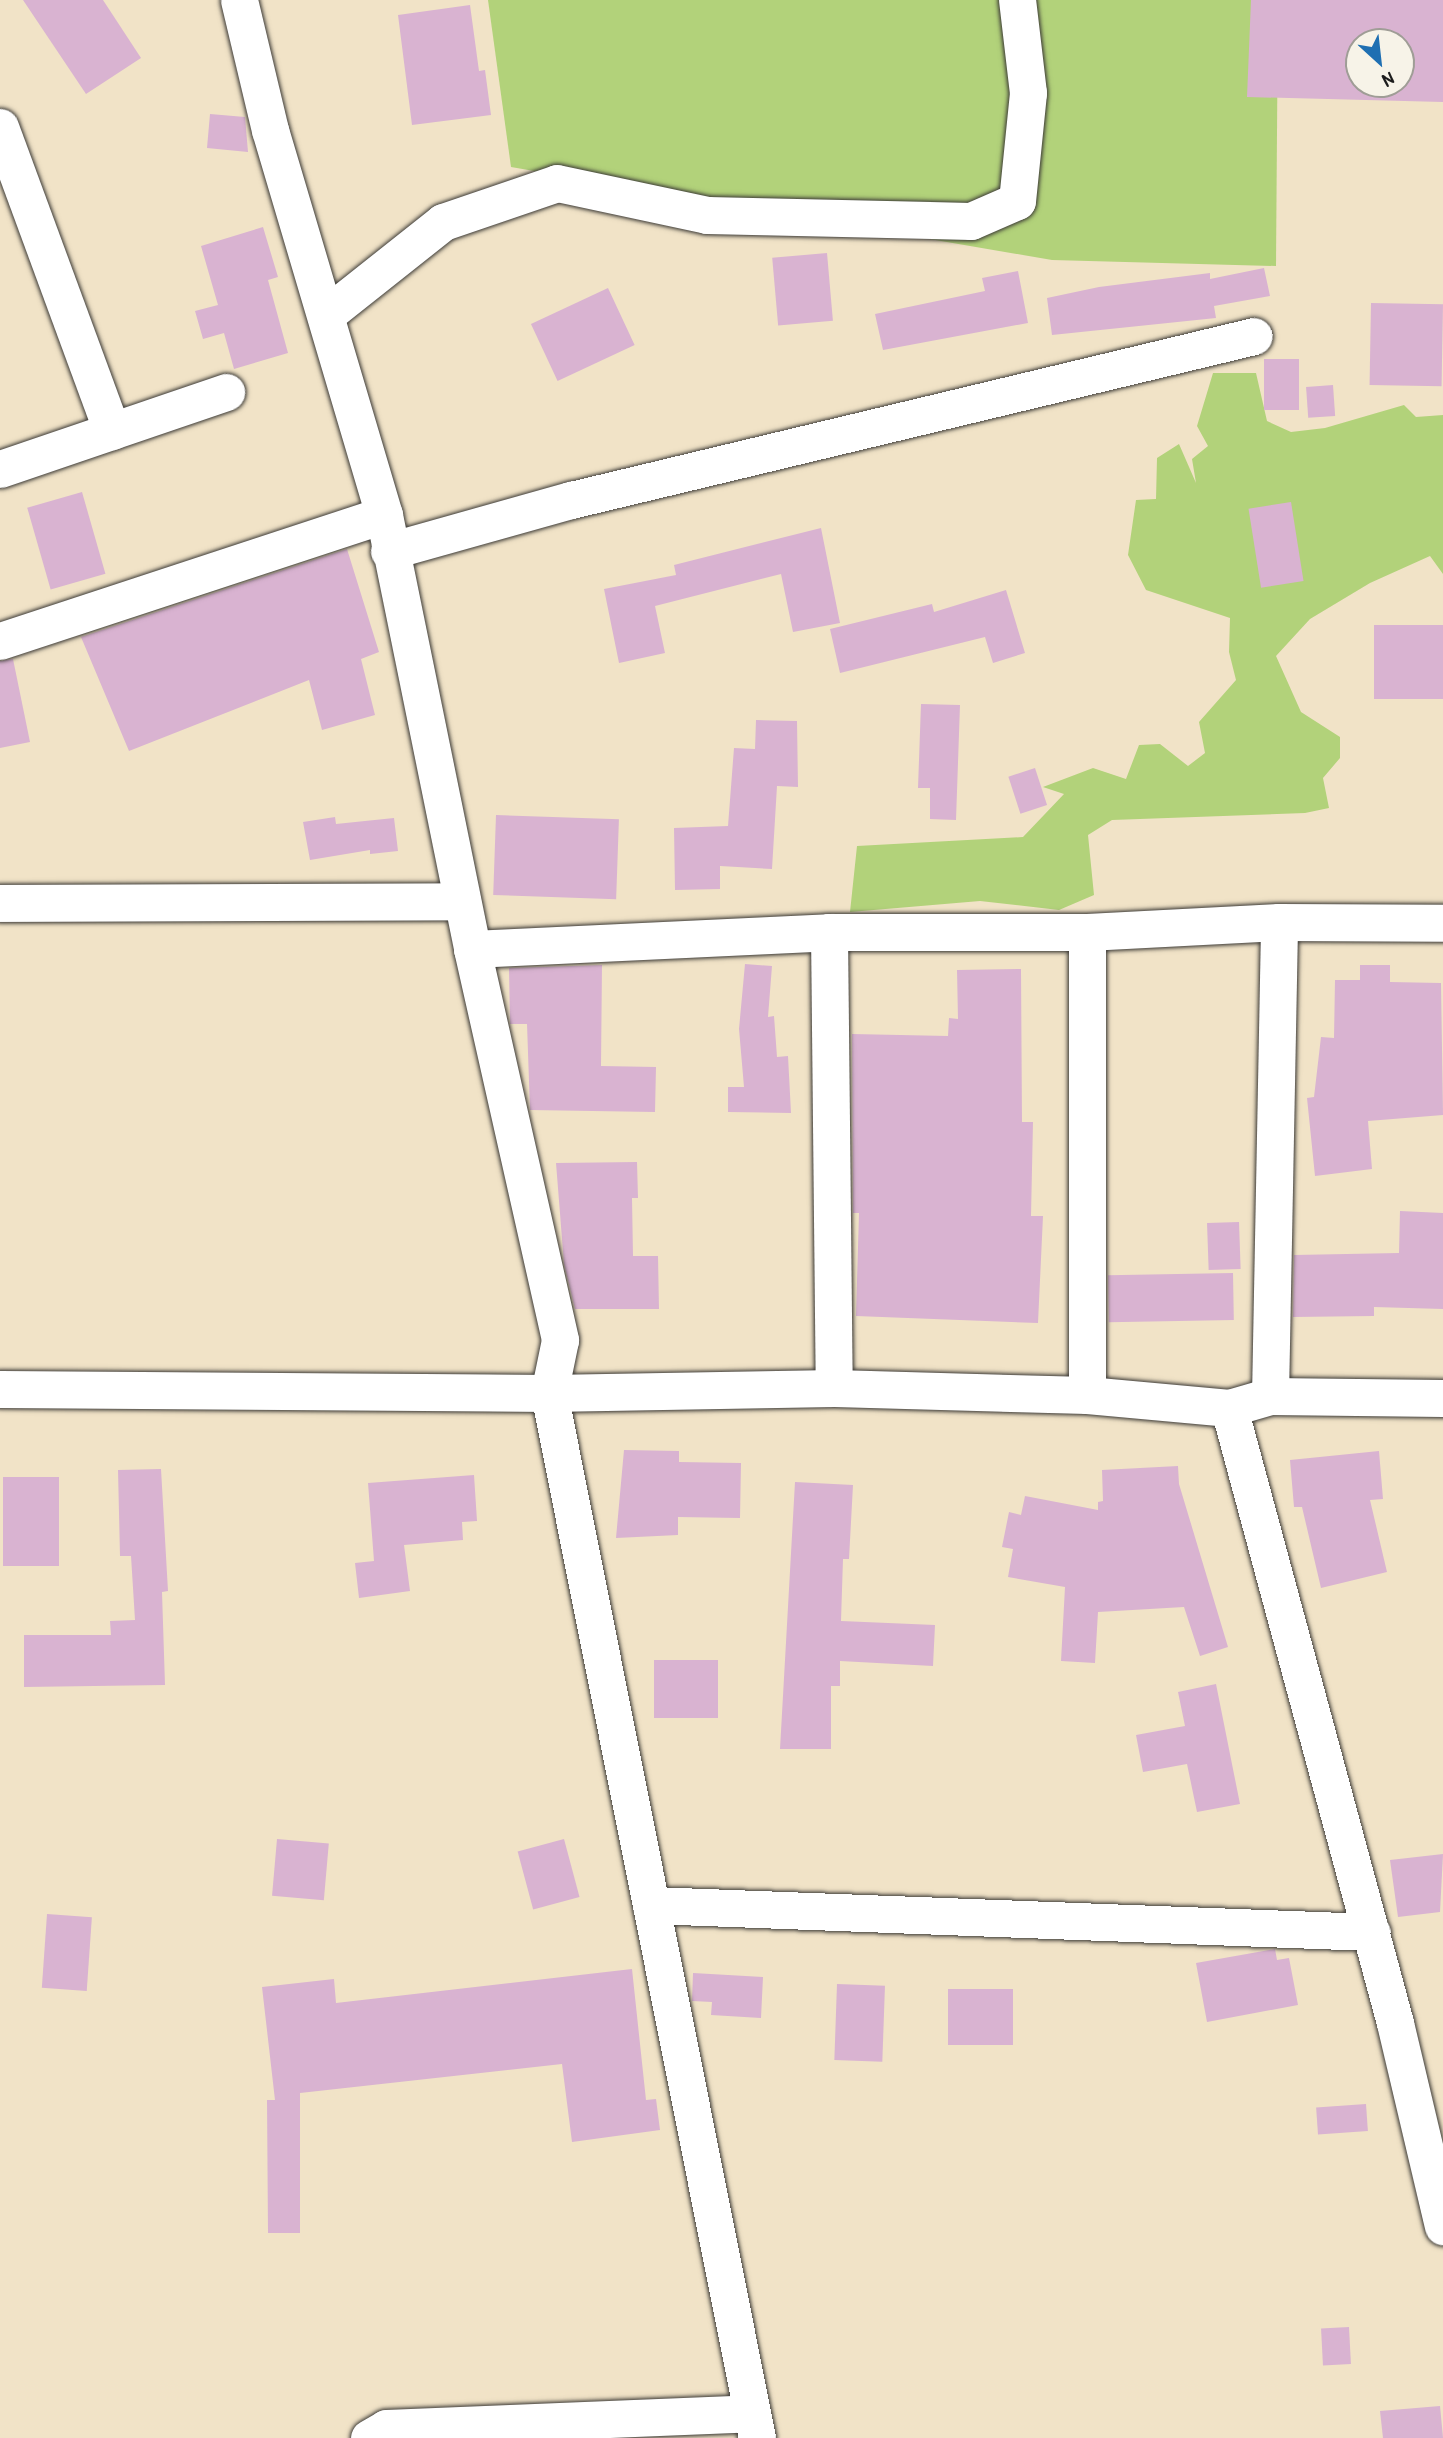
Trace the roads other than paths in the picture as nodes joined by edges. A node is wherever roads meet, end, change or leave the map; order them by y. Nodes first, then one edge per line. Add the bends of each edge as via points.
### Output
1 (239, 0) edge
2 (1017, 0) edge
3 (0, 127) edge
4 (327, 314) junction
5 (1254, 336) dead end
6 (226, 392) dead end
7 (112, 431) junction
8 (0, 469) edge
9 (384, 515) junction
10 (389, 551) junction
11 (0, 641) edge
12 (462, 901) junction
13 (0, 902) edge
14 (1279, 922) junction
15 (1443, 923) edge
16 (829, 932) junction
17 (1087, 932) junction
18 (472, 948) junction
19 (834, 1388) junction
20 (0, 1389) edge
21 (549, 1393) junction
22 (1087, 1395) junction
23 (1270, 1396) junction
24 (1443, 1398) edge
25 (1229, 1408) junction
26 (651, 1905) junction
27 (1371, 1932) junction
28 (1443, 2226) edge
29 (754, 2425) edge
30 (369, 2438) edge

1 - 4 street via 270,130
2 - 4 street via 1028,93 1017,201 971,221 707,215 557,183 443,222
3 - 7 street
4 - 9 street
5 - 10 street via 570,500
6 - 7 street
7 - 8 street
9 - 10 street
9 - 11 street
10 - 12 street
12 - 13 street
12 - 18 street
14 - 15 street
14 - 17 street
14 - 23 street
16 - 17 street
16 - 18 street
16 - 19 street
17 - 22 street
18 - 21 street via 560,1340
19 - 21 street
19 - 22 street
20 - 21 street
21 - 26 street
22 - 25 street
23 - 24 street
23 - 25 street
25 - 27 street
26 - 27 street
26 - 29 street
27 - 28 street
29 - 30 street via 386,2428

